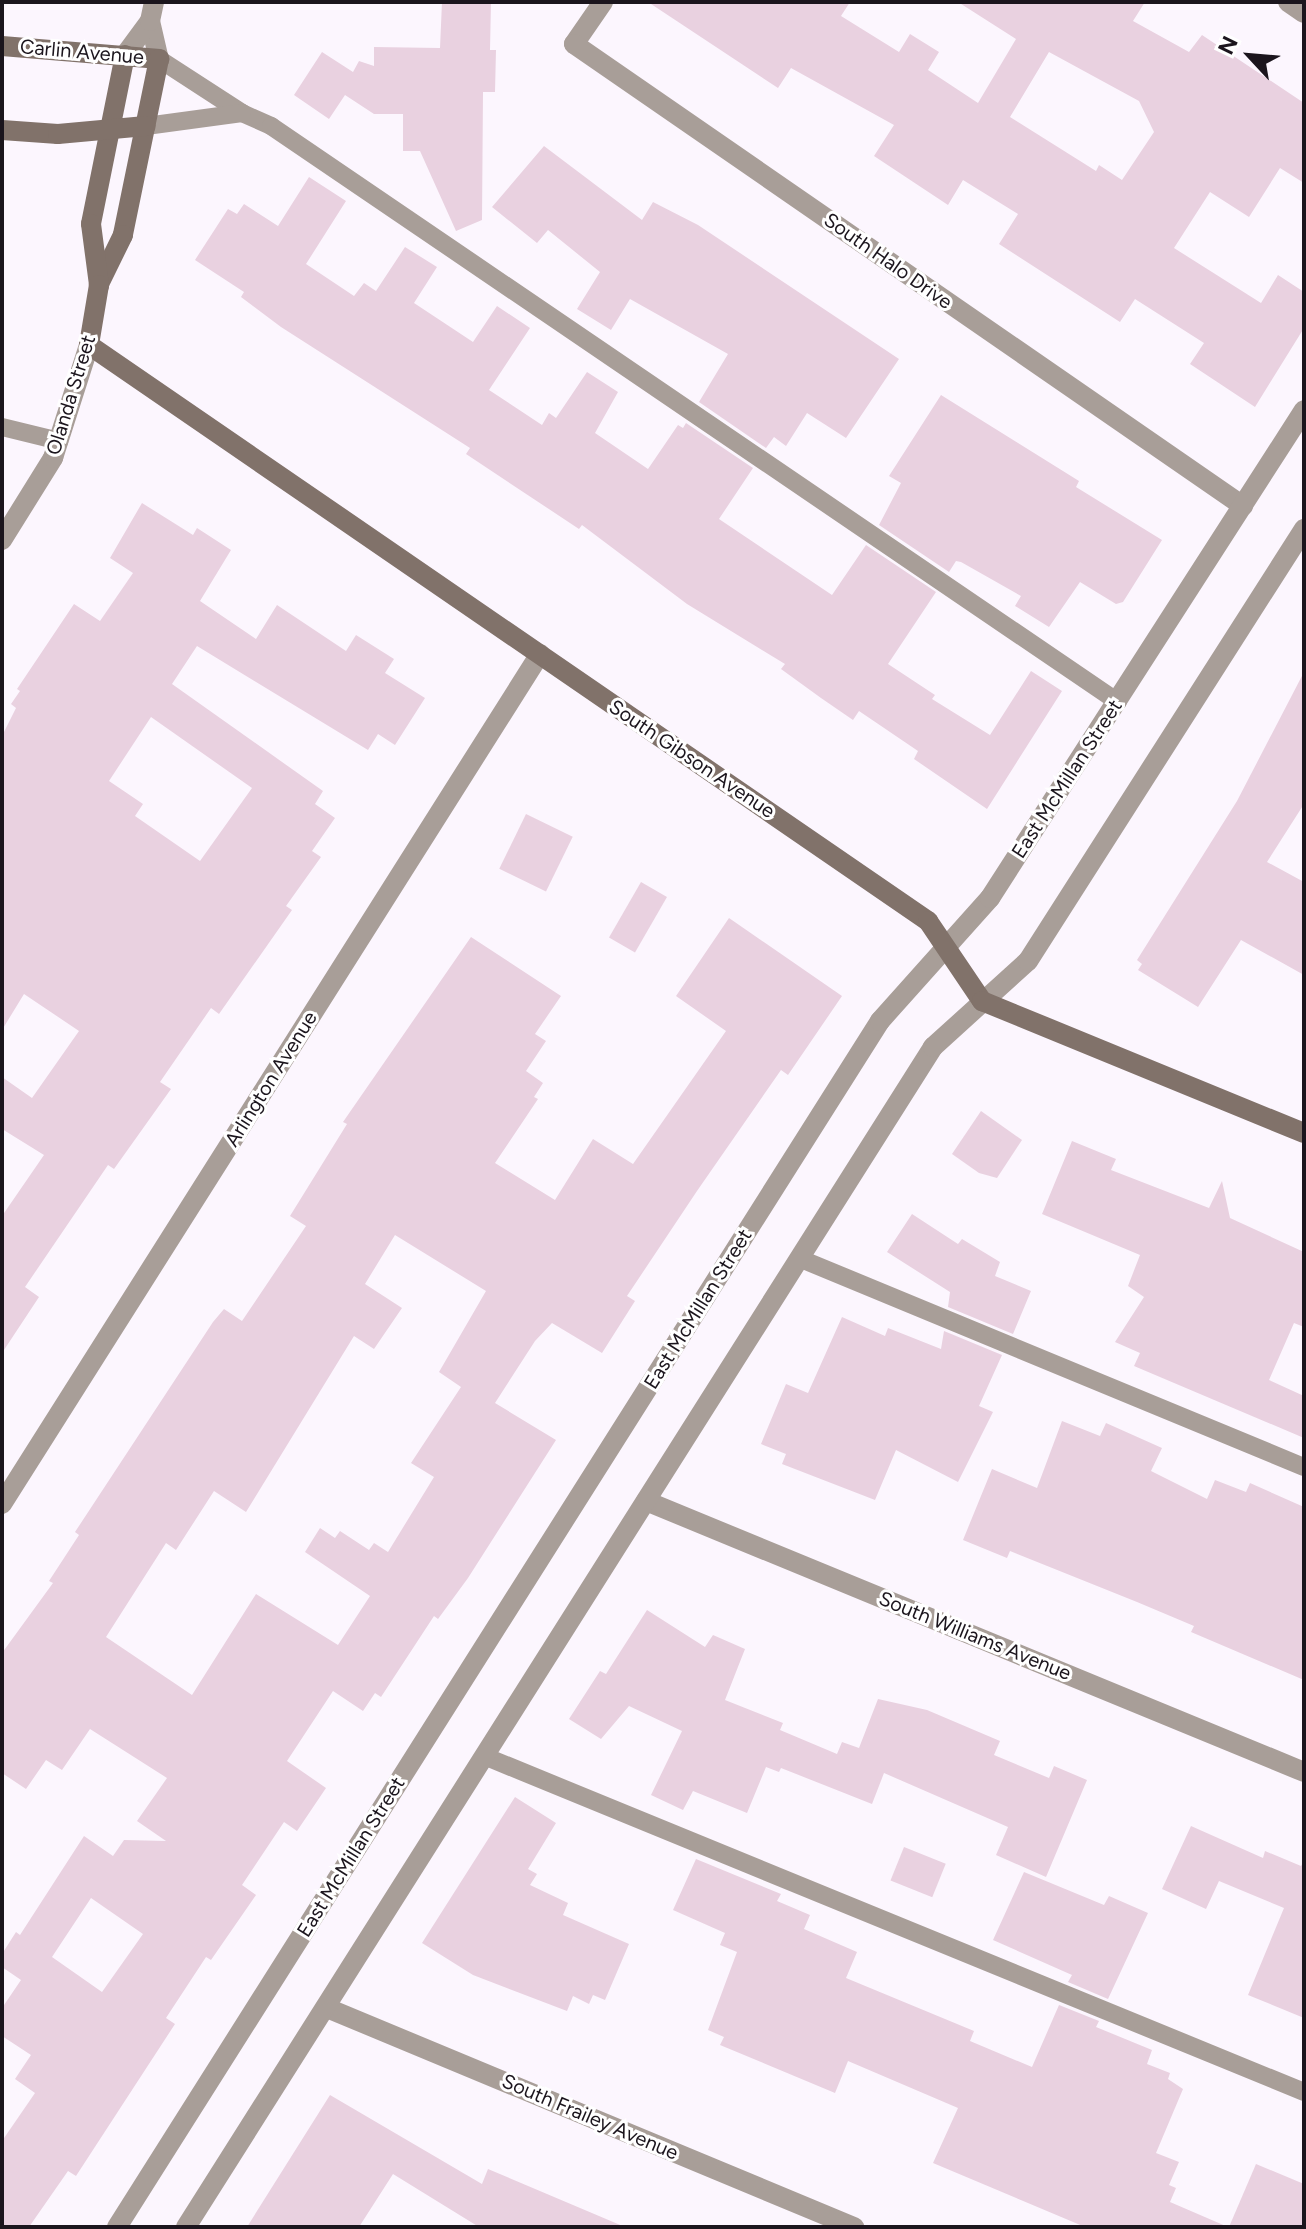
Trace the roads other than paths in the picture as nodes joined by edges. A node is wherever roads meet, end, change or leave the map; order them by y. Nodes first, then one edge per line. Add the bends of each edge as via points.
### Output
1 (603, 2) edge
2 (1288, 2) edge
3 (152, 12) edge
4 (1304, 13) edge
5 (2, 46) edge
6 (125, 55) junction
7 (159, 59) junction
8 (242, 113) junction
9 (146, 126) junction
10 (110, 129) junction
11 (2, 130) edge
12 (99, 285) junction
13 (89, 345) junction
14 (1304, 410) edge
15 (2, 427) edge
16 (59, 441) junction
17 (1243, 506) junction
18 (1304, 529) edge
19 (2, 540) edge
20 (540, 654) junction
21 (1118, 702) junction
22 (946, 947) junction
23 (982, 1001) junction
24 (1304, 1133) edge
25 (801, 1259) junction
26 (1304, 1467) edge
27 (646, 1501) junction
28 (2, 1504) edge
29 (484, 1756) junction
30 (1304, 1772) edge
31 (327, 2008) junction
32 (1304, 2092) edge
33 (117, 2227) edge
34 (186, 2227) edge
35 (854, 2227) edge

1 - 17 street, South Halo Drive via 574,44
2 - 4 street
3 - 6 street, Olanda Street
3 - 7 street, Olanda Street
5 - 6 street, Carlin Avenue
6 - 7 street, Carlin Avenue
6 - 10 street, Olanda Street
7 - 8 lane, Carlin Avenue
7 - 9 street, Olanda Street
8 - 9 lane
8 - 21 lane, Carlin Avenue via 271,126
9 - 10 street
9 - 12 street, Olanda Street via 123,235
10 - 11 street via 58,134
10 - 12 street, Olanda Street via 91,224
12 - 13 street, Olanda Street
13 - 16 street, Olanda Street
13 - 20 street, South Gibson Avenue
14 - 17 street, East McMillan Street
15 - 16 lane
16 - 19 street, Olanda Street
17 - 21 street, East McMillan Street
18 - 23 street via 1028,961
20 - 22 street, South Gibson Avenue via 928,921
20 - 28 street, Arlington Avenue
21 - 22 street, East McMillan Street via 990,898
22 - 23 street, South Gibson Avenue
22 - 33 street, East McMillan Street via 880,1021
23 - 24 street
23 - 25 street via 933,1047
25 - 26 lane
25 - 27 street
27 - 29 street
27 - 30 street, South Williams Avenue
29 - 31 street
29 - 32 lane
31 - 34 street
31 - 35 street, South Frailey Avenue

